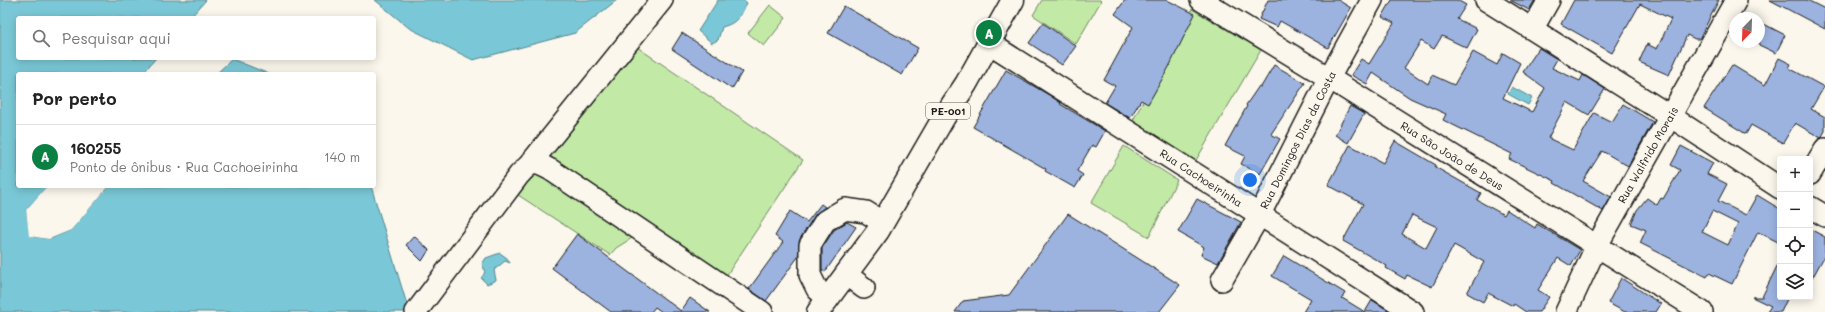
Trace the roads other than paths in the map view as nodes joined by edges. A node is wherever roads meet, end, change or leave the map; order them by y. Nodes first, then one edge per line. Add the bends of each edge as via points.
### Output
1 (662, 0) edge
2 (1013, 0) edge
3 (1201, 0) edge
4 (1372, 0) edge
5 (1486, 0) edge
6 (1549, 0) edge
7 (1736, 0) edge
8 (1533, 28) junction
9 (989, 43) junction
10 (1329, 78) junction
11 (1670, 116) junction
12 (1825, 149) edge
13 (529, 165) junction
14 (1813, 169) edge
15 (1777, 186) edge
16 (1813, 209) edge
17 (1260, 216) junction
18 (1825, 216) edge
19 (882, 222) junction
20 (1596, 247) junction
21 (846, 274) junction
22 (1222, 280) dead end
23 (864, 288) dead end
24 (823, 305) edge
25 (416, 312) edge
26 (762, 312) edge
27 (1413, 312) edge
28 (1566, 312) edge
29 (1702, 312) edge

1 - 13 street
2 - 9 main road, PE-001
3 - 10 street, Rua São João de Deus
4 - 10 street, Rua Domingos Dias da Costa
5 - 8 street
6 - 8 street
7 - 11 street, Rua Walfrido Morais
8 - 11 street
9 - 17 street, Rua Cachoeirinha
9 - 19 main road, PE-001
10 - 17 street, Rua Domingos Dias da Costa
10 - 20 street, Rua São João de Deus
11 - 15 street
11 - 20 street, Rua Walfrido Morais
12 - 14 street
13 - 25 street
13 - 26 street via 538,163 551,170
16 - 18 street
17 - 22 street, Rua Domingos Dias da Costa
17 - 27 street, Rua Cachoeirinha
19 - 21 main road, PE-001
19 - 24 street via 866,212 845,209 825,222 810,245 810,275
20 - 28 street, Rua Walfrido Morais
20 - 29 street, Rua São João de Deus
21 - 23 street
21 - 24 main road, PE-001

